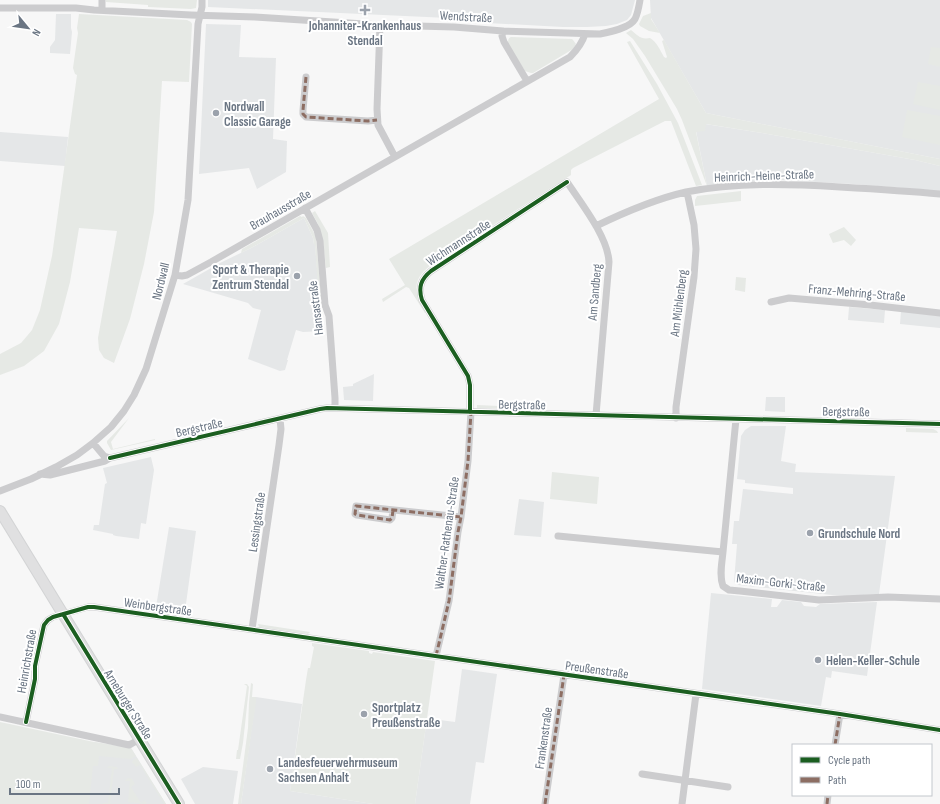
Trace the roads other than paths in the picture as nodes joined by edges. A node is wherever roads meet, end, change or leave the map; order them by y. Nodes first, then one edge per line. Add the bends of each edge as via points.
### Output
1 (102, 0) edge
2 (202, 0) edge
3 (640, 0) edge
4 (0, 8) edge
5 (102, 10) junction
6 (200, 15) junction
7 (380, 25) junction
8 (503, 31) junction
9 (585, 34) junction
10 (306, 77) dead end
11 (527, 81) junction
12 (377, 120) junction
13 (395, 157) junction
14 (568, 182) joint
15 (686, 192) junction
16 (940, 194) edge
17 (305, 208) junction
18 (596, 226) junction
19 (175, 275) junction
20 (771, 302) dead end
21 (940, 313) edge
22 (335, 408) junction
23 (470, 412) junction
24 (596, 415) junction
25 (676, 418) junction
26 (280, 419) junction
27 (736, 419) junction
28 (940, 424) edge
29 (93, 443) junction
30 (110, 458) junction
31 (40, 474) junction
32 (0, 491) edge
33 (393, 510) junction
34 (0, 511) edge
35 (461, 517) junction
36 (558, 536) dead end
37 (723, 552) junction
38 (940, 599) edge
39 (63, 614) junction
40 (252, 629) junction
41 (436, 656) junction
42 (564, 675) junction
43 (696, 694) junction
44 (840, 714) junction
45 (0, 717) edge
46 (26, 722) junction
47 (940, 729) edge
48 (140, 740) junction
49 (835, 744) edge
50 (642, 774) dead end
51 (684, 781) junction
52 (728, 787) dead end
53 (179, 804) edge
54 (546, 804) edge
55 (682, 804) edge

1 - 5 street
2 - 6 street, Nordwall
3 - 9 street, Wendstraße via 635,20 628,25 610,32
4 - 5 street, Wendstraße
5 - 6 street, Wendstraße
6 - 7 street, Wendstraße
6 - 19 street, Nordwall via 190,189
7 - 8 street, Wendstraße
7 - 12 street
8 - 9 street, Wendstraße
8 - 11 street, Wendstraße via 504,42
9 - 11 street, Brauhausstraße via 578,49 570,57
10 - 12 street via 303,114 306,117
11 - 13 street, Brauhausstraße
12 - 13 street
13 - 17 street, Brauhausstraße
14 - 18 street, Am Sandberg
14 - 23 street, Wichmannstraße via 430,271 422,281 422,300 468,376
15 - 16 street, Heinrich-Heine-Straße via 723,187 789,184
15 - 18 street, Heinrich-Heine-Straße via 652,202
15 - 25 street, Am Mühlenberg via 694,225 696,249
17 - 19 street, Brauhausstraße via 187,275
17 - 22 street, Hansastraße via 320,241 325,305 329,316
18 - 24 street, Am Sandberg via 609,256
19 - 29 street, Nordwall via 141,381 118,419
20 - 21 street, Franz-Mehring-Straße via 789,298
22 - 23 street, Bergstraße
22 - 26 street, Bergstraße
23 - 24 street, Bergstraße
23 - 35 street, Walther-Rathenau-Straße via 468,461
24 - 25 street, Bergstraße
25 - 27 street, Bergstraße
26 - 30 street, Bergstraße
26 - 40 street, Lessingstraße via 279,445
27 - 28 street, Bergstraße
27 - 37 street
29 - 30 street via 104,456
29 - 31 street, Nordwall via 69,460
30 - 31 street, Bergstraße via 50,475
31 - 32 street, Nordwall
33 - 33 street via 356,506 355,514 390,520
33 - 35 street
34 - 39 main road, Arneburger Straße
35 - 41 street, Walther-Rathenau-Straße via 449,601
36 - 37 street
37 - 38 street, Maxim-Gorki-Straße via 721,581 729,590 819,600 888,597
39 - 40 street, Weinbergstraße via 88,607 99,607
39 - 46 street, Heinrichstraße via 51,618 44,625
39 - 48 main road, Arneburger Straße
40 - 41 street, Preußenstraße
41 - 42 street, Preußenstraße
42 - 43 street, Preußenstraße
42 - 54 street, Frankenstraße
43 - 44 street, Preußenstraße
43 - 51 street
44 - 47 street, Preußenstraße
44 - 49 street
45 - 46 street, Arneburger Straße
46 - 48 street, Arneburger Straße via 128,745
48 - 53 main road, Arneburger Straße
50 - 51 street
51 - 52 street
51 - 55 street

